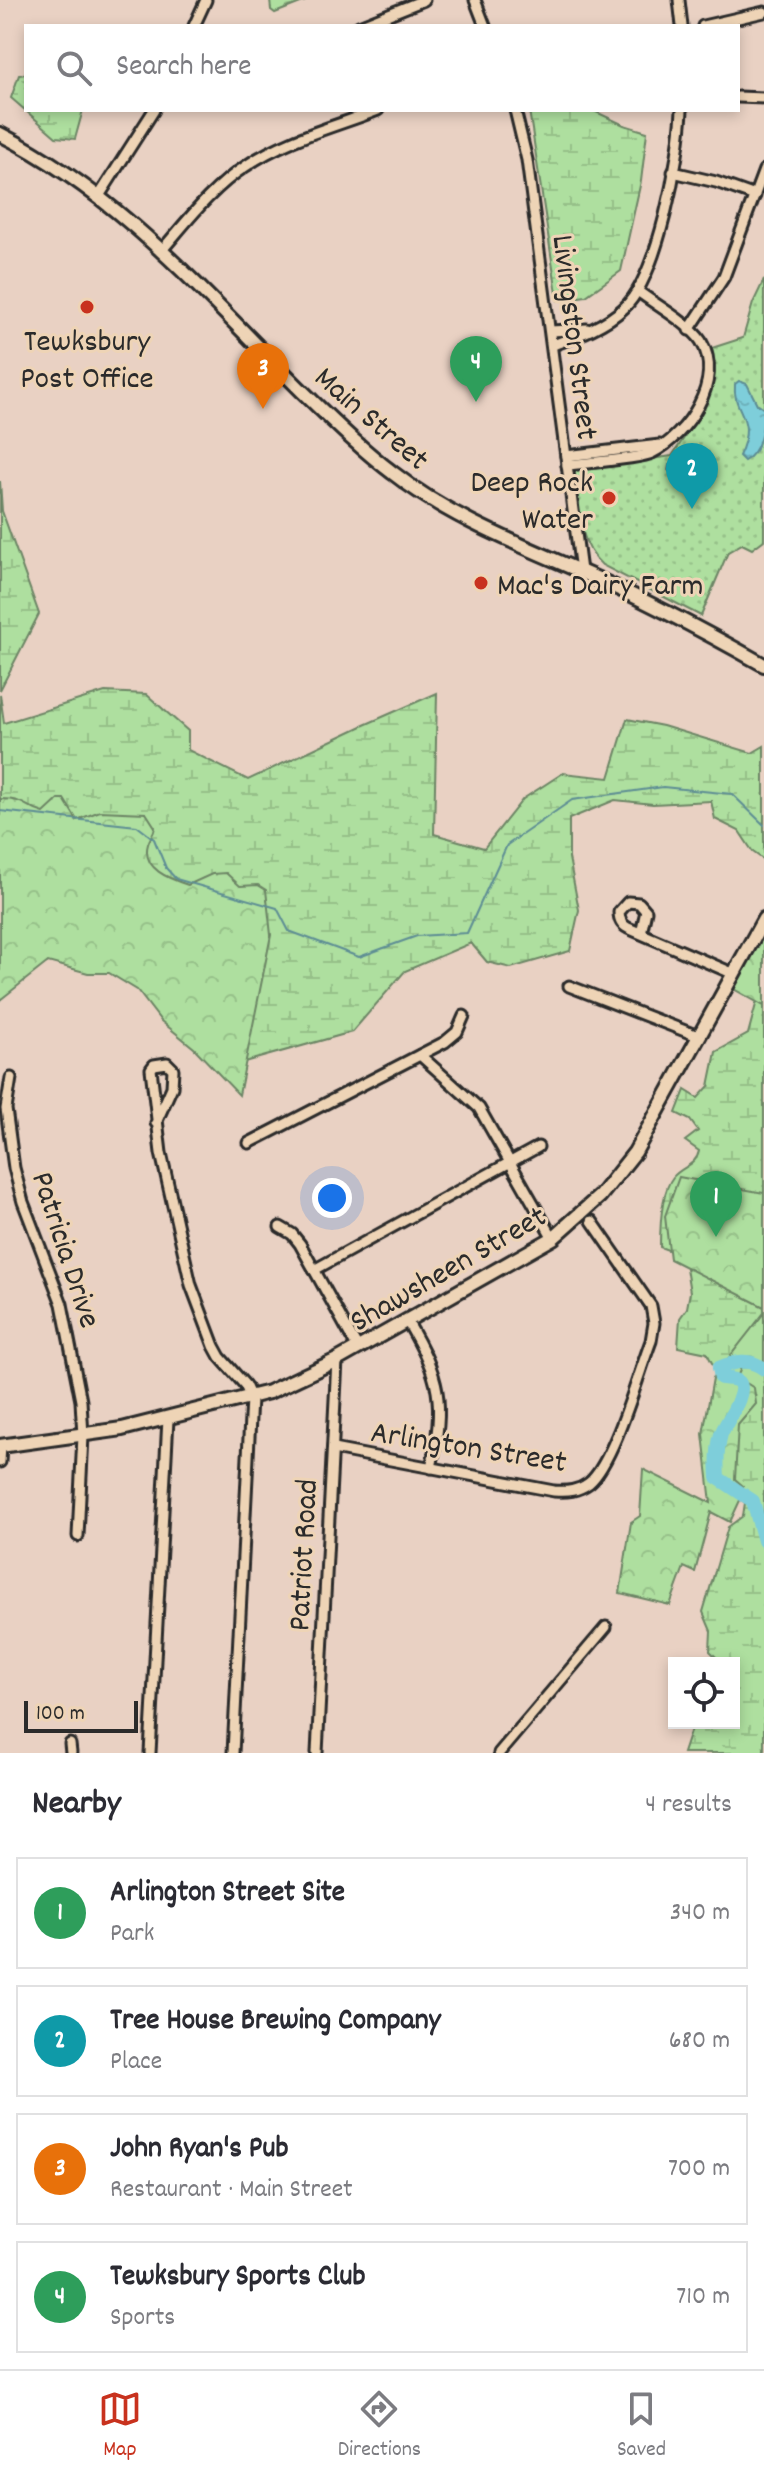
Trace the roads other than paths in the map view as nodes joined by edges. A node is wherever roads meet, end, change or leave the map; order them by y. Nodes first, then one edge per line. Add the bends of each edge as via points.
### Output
1 (206, 0) edge
2 (424, 0) edge
3 (475, 0) edge
4 (679, 0) edge
5 (764, 12) edge
6 (196, 24) edge
7 (364, 24) edge
8 (484, 24) edge
9 (682, 24) edge
10 (712, 24) edge
11 (740, 97) edge
12 (764, 98) edge
13 (153, 112) edge
14 (373, 112) edge
15 (515, 112) edge
16 (682, 112) edge
17 (0, 134) edge
18 (764, 170) edge
19 (673, 172) junction
20 (99, 196) junction
21 (755, 196) junction
22 (162, 250) junction
23 (639, 292) junction
24 (590, 329) junction
25 (689, 330) junction
26 (551, 331) junction
27 (553, 345) junction
28 (567, 460) junction
29 (581, 571) junction
30 (764, 665) edge
31 (764, 919) edge
32 (641, 933) dead end
33 (732, 973) junction
34 (569, 986) dead end
35 (464, 1016) dead end
36 (698, 1036) junction
37 (420, 1055) junction
38 (11, 1078) dead end
39 (156, 1123) junction
40 (249, 1143) dead end
41 (538, 1147) dead end
42 (511, 1162) junction
43 (592, 1221) dead end
44 (280, 1227) dead end
45 (553, 1238) junction
46 (314, 1270) junction
47 (407, 1321) junction
48 (358, 1349) junction
49 (337, 1360) junction
50 (251, 1398) junction
51 (168, 1419) junction
52 (83, 1436) junction
53 (0, 1446) edge
54 (333, 1449) junction
55 (0, 1462) edge
56 (431, 1468) junction
57 (78, 1536) dead end
58 (606, 1627) dead end
59 (150, 1753) edge
60 (233, 1753) edge
61 (317, 1753) edge
62 (499, 1753) edge

1 - 6 street
2 - 7 street
3 - 8 street
4 - 9 street
5 - 10 street
11 - 12 street
13 - 20 street
14 - 22 street via 243,167 208,197
15 - 26 street, Livingston Street
16 - 19 street
17 - 20 main road, Main Street
18 - 21 street
19 - 21 street
19 - 23 street via 653,260
20 - 22 main road, Main Street
21 - 25 street via 724,277
22 - 29 main road, Main Street via 384,467 460,517
23 - 24 street via 617,315
23 - 25 street
24 - 26 street
24 - 27 street
25 - 28 street via 701,341 708,360 706,386 682,431 663,445
26 - 27 street, Livingston Street
27 - 28 street, Livingston Street
28 - 29 street, Livingston Street
29 - 30 main road, Main Street
31 - 33 main road, Shawsheen Street
32 - 33 street
33 - 36 main road, Shawsheen Street
34 - 36 street
35 - 37 street via 452,1038
36 - 45 main road, Shawsheen Street via 635,1152 600,1196
37 - 40 street
37 - 42 street via 479,1108
38 - 52 street, Patricia Drive via 6,1109 14,1168 67,1323
39 - 39 street via 173,1084 173,1068 167,1063 151,1068
39 - 50 street via 199,1310 220,1357
41 - 42 street
42 - 45 street
42 - 46 street
43 - 56 street, Arlington Street via 646,1298 654,1323 601,1468 581,1488 564,1491
44 - 46 street via 296,1238
45 - 47 main road, Shawsheen Street
46 - 48 street
47 - 48 main road, Shawsheen Street
47 - 56 street via 438,1392 440,1416
48 - 49 main road, Shawsheen Street
49 - 50 main road, Shawsheen Street
49 - 54 street, Patriot Road
50 - 51 main road, Shawsheen Street
50 - 60 street
51 - 52 main road, Shawsheen Street
51 - 59 street
52 - 53 main road, Shawsheen Street
52 - 57 street, Patricia Drive
53 - 55 street
54 - 56 street, Arlington Street
54 - 61 street, Patriot Road
58 - 62 street

